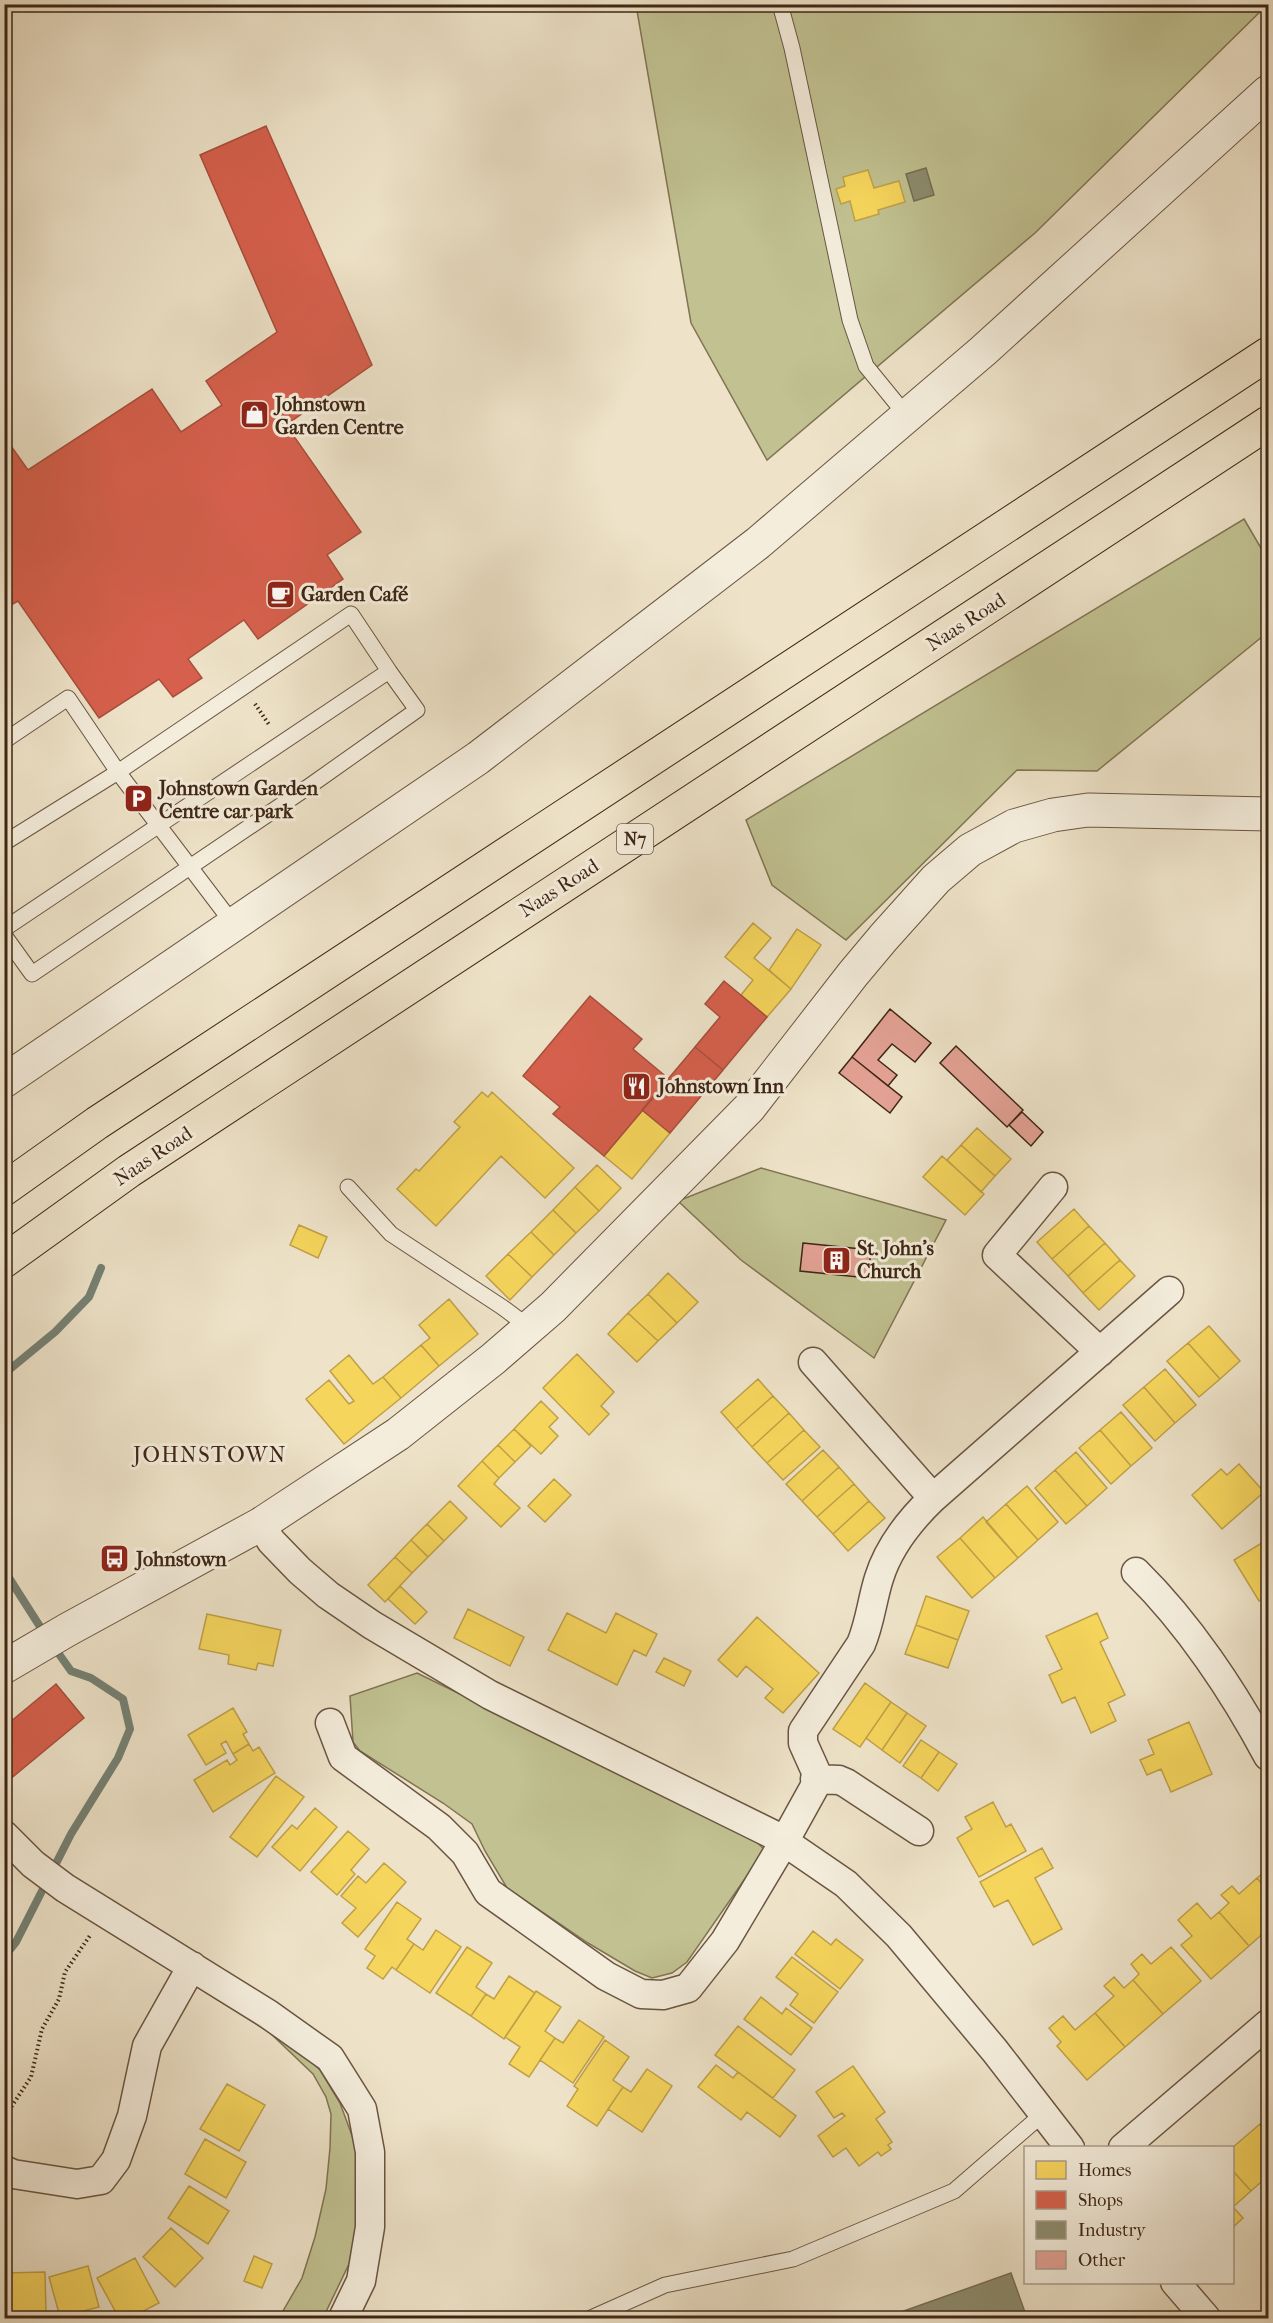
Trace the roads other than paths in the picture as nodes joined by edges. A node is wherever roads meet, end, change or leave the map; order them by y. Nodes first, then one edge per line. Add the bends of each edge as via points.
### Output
1 (780, 4) edge
2 (1269, 92) edge
3 (1267, 355) edge
4 (906, 415) junction
5 (1269, 423) edge
6 (389, 671) junction
7 (4, 741) edge
8 (118, 772) junction
9 (1269, 813) edge
10 (157, 825) junction
11 (4, 843) edge
12 (190, 868) junction
13 (234, 925) junction
14 (4, 929) edge
15 (4, 935) edge
16 (4, 1081) edge
17 (348, 1187) dead end
18 (1053, 1187) dead end
19 (4, 1189) edge
20 (4, 1261) edge
21 (1169, 1291) dead end
22 (529, 1327) junction
23 (1100, 1352) junction
24 (813, 1362) dead end
25 (933, 1498) junction
26 (261, 1524) junction
27 (1136, 1572) dead end
28 (4, 1667) edge
29 (330, 1724) dead end
30 (1269, 1756) edge
31 (815, 1779) junction
32 (919, 1831) dead end
33 (4, 1835) edge
34 (784, 1842) junction
35 (192, 1966) junction
36 (1269, 2024) edge
37 (1044, 2113) junction
38 (1069, 2146) edge
39 (1125, 2146) edge
40 (4, 2170) edge
41 (1176, 2284) edge
42 (343, 2319) edge
43 (591, 2319) edge
44 (1206, 2319) edge

1 - 4 lane via 850,320 866,366
2 - 4 street via 983,351
3 - 19 highway via 97,1123
4 - 13 street via 758,543 478,758
5 - 20 highway, Naas Road / N7 via 129,1170
6 - 8 lane via 351,614
6 - 10 lane
6 - 12 lane via 417,710
7 - 8 lane via 68,698
8 - 10 lane
8 - 11 lane
9 - 22 street via 1088,810 1014,826 970,850 936,879 884,937 749,1108
10 - 12 lane
10 - 14 lane
12 - 13 lane
12 - 15 lane via 32,974
13 - 16 street
17 - 22 lane via 391,1234
18 - 23 street via 997,1255
21 - 23 street
22 - 26 street via 398,1434
23 - 25 street
24 - 25 street
25 - 31 street via 907,1525 890,1551 861,1644 803,1731
26 - 28 street
26 - 34 street via 271,1541 307,1577 372,1625 490,1695
27 - 30 street via 1163,1598 1207,1658
29 - 34 street via 344,1758 440,1827 465,1853 488,1892 606,1976 641,1994 663,1995 688,1988 725,1941
31 - 32 street via 846,1783
31 - 34 street
33 - 35 street via 65,1888
34 - 37 street via 846,1884 899,1936
35 - 40 street via 147,2046 128,2127 116,2160 100,2180 77,2184
35 - 42 street via 330,2058 362,2109 370,2152 370,2227 361,2282
36 - 39 street
37 - 38 street
37 - 43 lane via 954,2191 793,2259 665,2285
41 - 44 street

